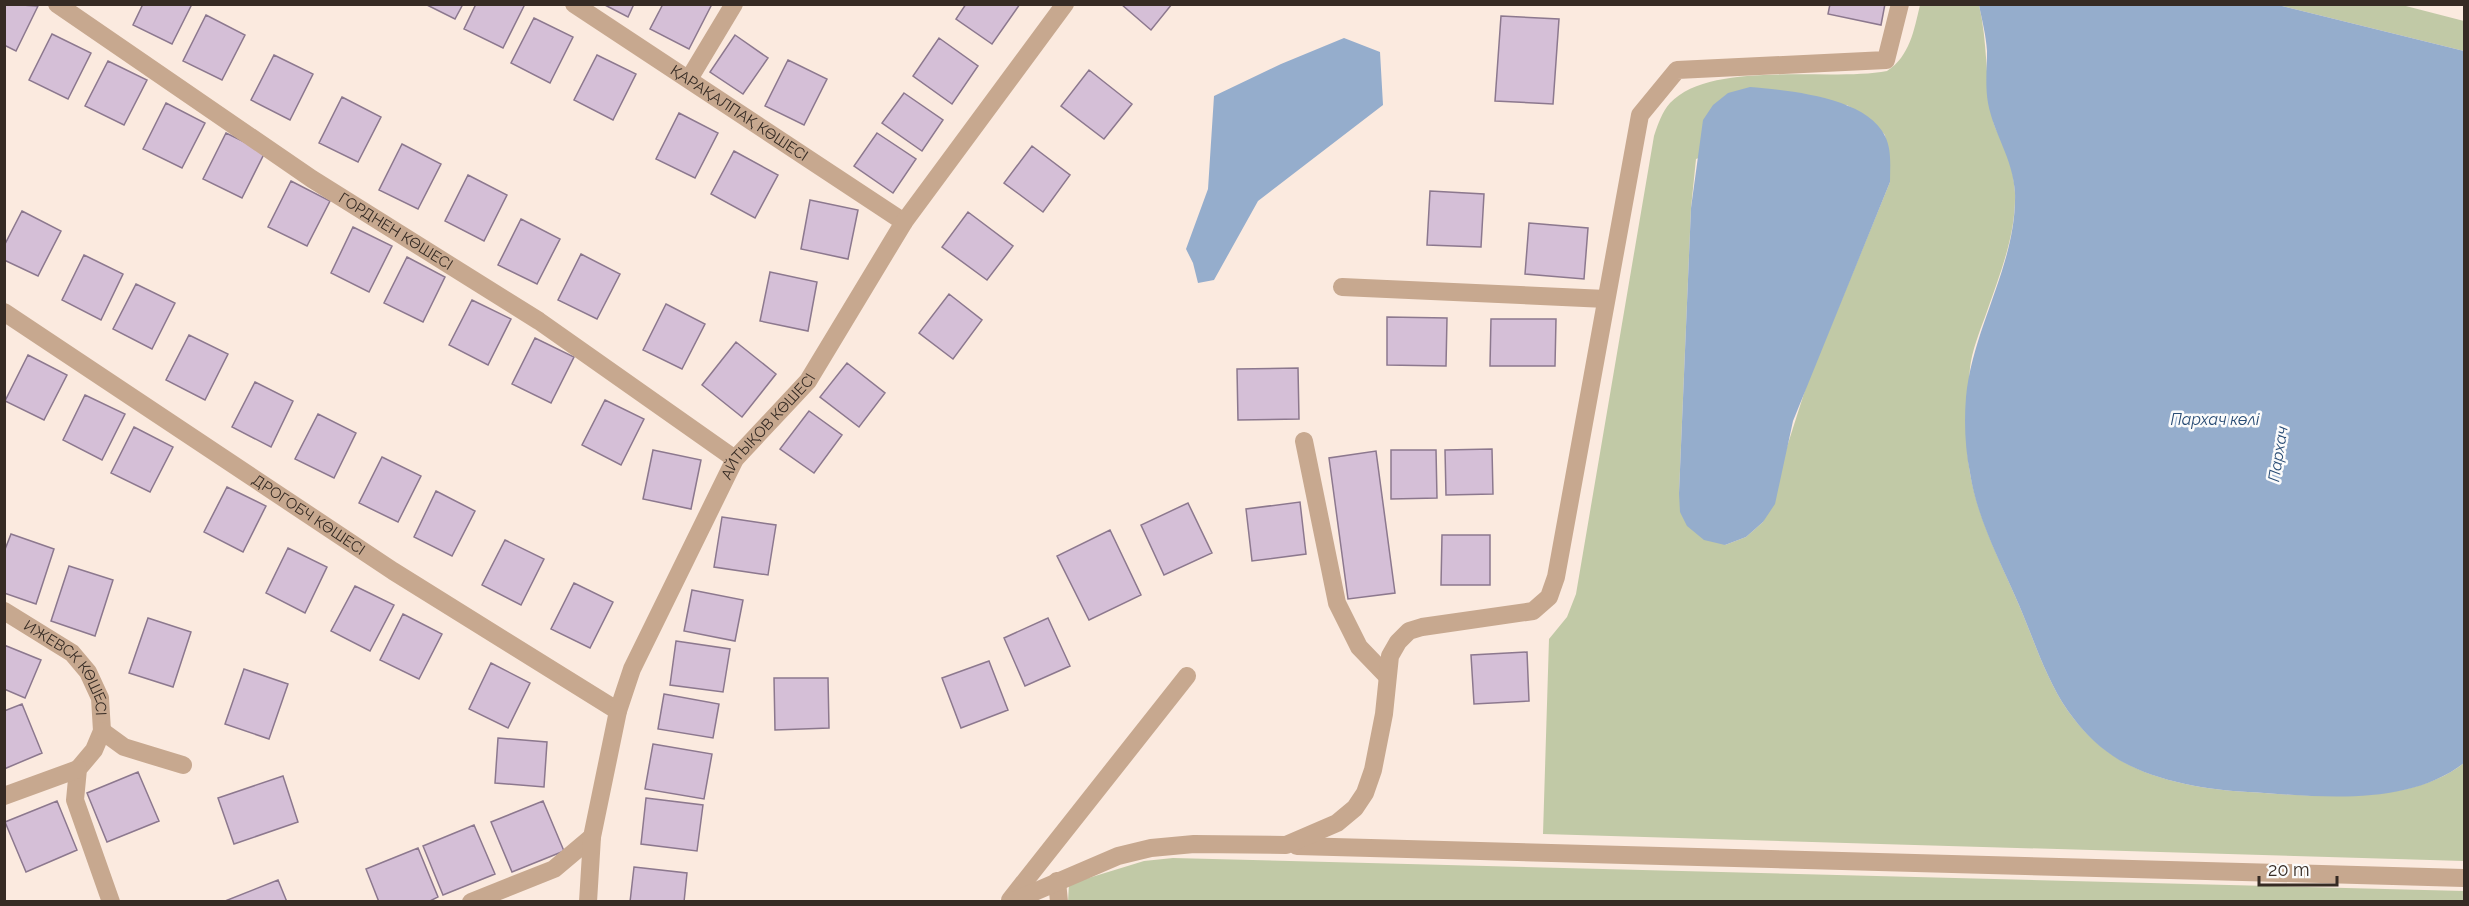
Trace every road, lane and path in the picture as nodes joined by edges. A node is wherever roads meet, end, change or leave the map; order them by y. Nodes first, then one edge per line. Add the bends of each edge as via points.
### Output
1 (57, 4) edge
2 (574, 4) edge
3 (734, 4) edge
4 (1900, 4) edge
5 (1060, 6) edge
6 (689, 79) junction
7 (904, 222) junction
8 (1342, 287) dead end
9 (1606, 300) junction
10 (4, 312) edge
11 (1304, 441) dead end
12 (735, 459) junction
13 (4, 611) edge
14 (1386, 675) junction
15 (1187, 676) dead end
16 (618, 711) junction
17 (102, 730) junction
18 (183, 765) dead end
19 (78, 769) junction
20 (4, 796) edge
21 (592, 837) junction
22 (1286, 845) junction
23 (2464, 878) edge
24 (1057, 881) junction
25 (111, 902) edge
26 (471, 902) edge
27 (588, 902) edge
28 (1010, 902) edge
29 (1059, 902) edge

1 - 12 street, ГОРДНЕН КӨШЕСІ via 312,178 539,321
2 - 6 street, ҚАРАҚАЛПАҚ КӨШЕСІ
3 - 6 street
4 - 9 street via 1886,60 1677,70 1640,115
5 - 7 street, АЙТЫҚОВ КӨШЕСІ
6 - 7 street, ҚАРАҚАЛПАҚ КӨШЕСІ
7 - 12 street, АЙТЫҚОВ КӨШЕСІ via 808,381
8 - 9 street
9 - 14 street via 1556,578 1549,597 1533,611 1409,631 1390,656
10 - 16 street, ДРОГОБЧ КӨШЕСІ via 393,571
11 - 14 street via 1337,603 1359,647
12 - 16 street, АЙТЫҚОВ КӨШЕСІ via 632,669
13 - 17 street, ИЖЕВСК КӨШЕСІ via 72,653 83,666 100,698
14 - 22 street via 1379,744 1365,793 1337,823
15 - 28 street
16 - 21 street, АЙТЫҚОВ КӨШЕСІ
17 - 18 street via 124,747
17 - 19 street, ИЖЕВСК КӨШЕСІ via 94,750
19 - 20 street
19 - 25 street via 75,800
21 - 26 street via 554,869
21 - 27 street, АЙТЫҚОВ КӨШЕСІ
22 - 23 street
22 - 24 street via 1194,844 1150,848 1118,856
24 - 28 street
24 - 29 street

